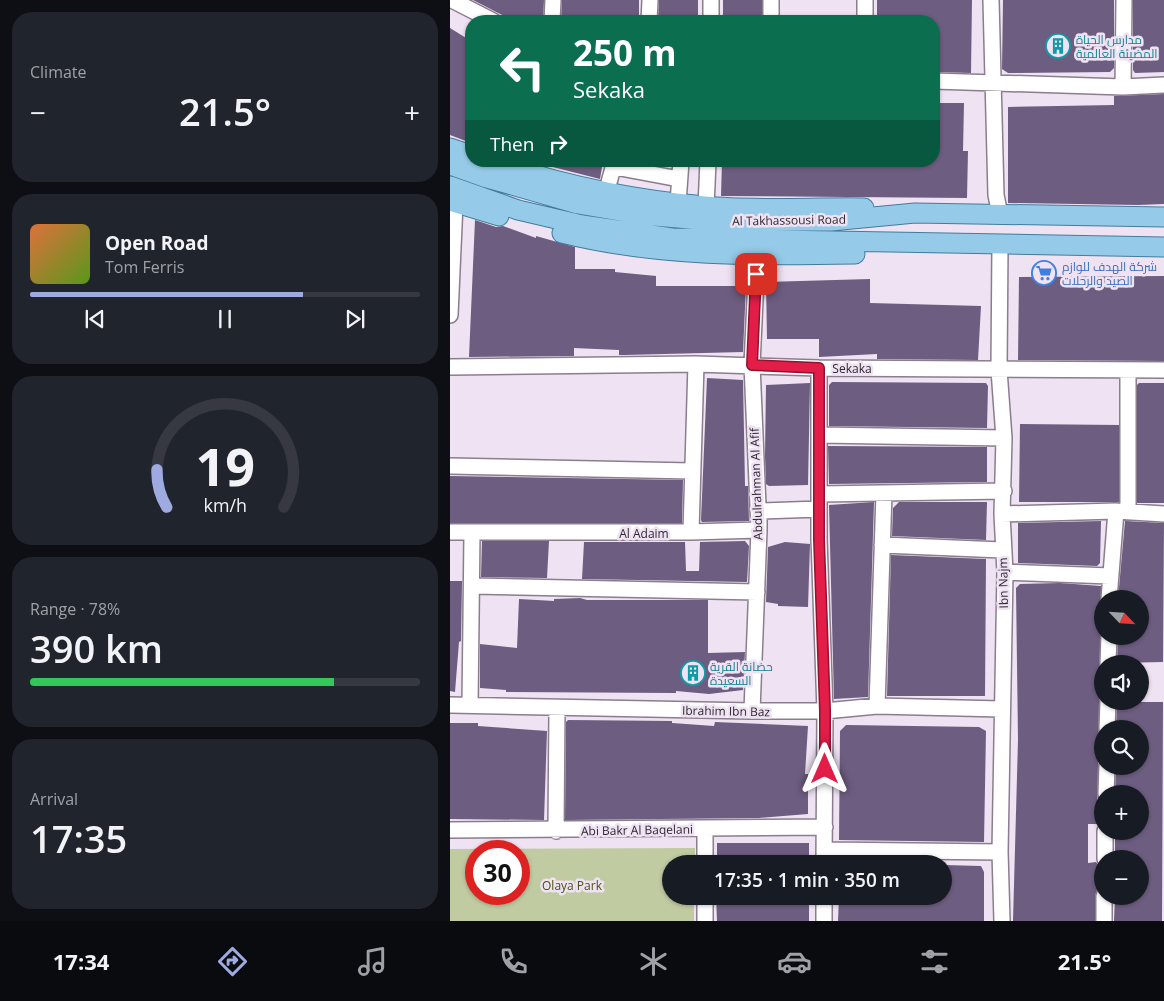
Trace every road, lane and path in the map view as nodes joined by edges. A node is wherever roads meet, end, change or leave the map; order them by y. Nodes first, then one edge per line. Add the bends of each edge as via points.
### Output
1 (452, 0) edge
2 (553, 0) edge
3 (650, 0) edge
4 (711, 0) edge
5 (771, 0) edge
6 (865, 0) edge
7 (991, 0) edge
8 (1124, 0) edge
9 (482, 15) edge
10 (552, 15) edge
11 (650, 15) edge
12 (711, 15) edge
13 (771, 15) edge
14 (865, 15) edge
15 (940, 81) edge
16 (993, 83) junction
17 (1164, 85) edge
18 (1123, 87) junction
19 (450, 148) edge
20 (465, 153) edge
21 (450, 165) edge
22 (509, 167) edge
23 (614, 167) edge
24 (628, 167) edge
25 (681, 167) edge
26 (708, 167) edge
27 (680, 179) junction
28 (606, 192) junction
29 (452, 197) edge
30 (678, 203) junction
31 (706, 207) junction
32 (915, 213) junction
33 (1000, 215) junction
34 (1164, 217) edge
35 (1000, 245) junction
36 (1164, 247) edge
37 (757, 256) junction
38 (450, 315) edge
39 (696, 364) junction
40 (752, 365) junction
41 (450, 367) edge
42 (819, 368) junction
43 (999, 370) junction
44 (1128, 370) junction
45 (1164, 370) edge
46 (820, 435) junction
47 (1004, 438) junction
48 (450, 466) edge
49 (692, 471) junction
50 (1004, 491) junction
51 (884, 493) junction
52 (820, 494) junction
53 (819, 509) junction
54 (1122, 511) junction
55 (1002, 514) junction
56 (1164, 514) edge
57 (759, 530) junction
58 (450, 532) edge
59 (691, 532) junction
60 (472, 533) junction
61 (882, 545) junction
62 (1002, 550) junction
63 (1004, 572) junction
64 (1110, 576) junction
65 (472, 586) junction
66 (1109, 590) edge
67 (757, 592) junction
68 (450, 705) edge
69 (470, 705) junction
70 (877, 706) junction
71 (557, 709) junction
72 (1001, 709) junction
73 (752, 711) junction
74 (825, 711) junction
75 (825, 827) junction
76 (450, 830) edge
77 (704, 830) junction
78 (556, 831) junction
79 (1000, 852) junction
80 (705, 855) edge
81 (824, 855) edge
82 (894, 855) edge
83 (705, 905) edge
84 (824, 905) edge
85 (1104, 905) edge
86 (705, 921) edge
87 (824, 921) edge
88 (1002, 921) edge
89 (1104, 921) edge

1 - 9 street
2 - 10 street
3 - 11 street
4 - 12 street
5 - 13 street
6 - 14 street
7 - 16 street
8 - 18 street
15 - 16 street
16 - 18 street
16 - 33 street via 996,195
17 - 18 street
19 - 20 main road
21 - 32 main road, Al Takhassousi Road via 578,204 644,215 731,221 831,221
22 - 28 main road via 560,183
23 - 28 street
24 - 27 street
25 - 27 street
26 - 31 street
27 - 30 street
28 - 30 main road
29 - 35 main road, Al Takhassousi Road via 582,225 672,238
29 - 37 main road via 601,243 669,252
29 - 38 street
30 - 31 main road
31 - 32 main road via 889,208
32 - 33 main road, Al Takhassousi Road
33 - 34 main road, Al Takhassousi Road
35 - 36 main road, Al Takhassousi Road
35 - 37 main road
35 - 43 street, Ibn Najm
37 - 40 street, Abdulrahman Al Afif
39 - 40 street, Sekaka
39 - 41 street, Sekaka
39 - 49 street
40 - 42 street, Sekaka
40 - 57 street, Abdulrahman Al Afif
42 - 43 street, Sekaka
42 - 46 street
43 - 44 street, Sekaka
43 - 47 street, Ibn Najm
44 - 45 street, Sekaka
44 - 54 street
46 - 47 street
46 - 52 street
47 - 50 street, Ibn Najm
48 - 49 street
49 - 59 street
50 - 51 street
50 - 55 street, Ibn Najm
51 - 52 street
51 - 61 street
52 - 53 street
53 - 57 street via 758,511
53 - 74 street
54 - 55 street
54 - 56 street
54 - 64 street
55 - 62 street, Ibn Najm
57 - 59 street, Al Adaim
57 - 67 street, Abdulrahman Al Afif
58 - 60 street, Al Adaim
59 - 60 street, Al Adaim
60 - 65 street
61 - 62 street
61 - 70 street
62 - 63 street, Ibn Najm
63 - 64 street
63 - 72 street, Ibn Najm
64 - 66 street
65 - 67 street
65 - 69 street
67 - 73 street, Abdulrahman Al Afif
68 - 69 street, Ibrahim Ibn Baz
69 - 71 street, Ibrahim Ibn Baz
70 - 72 street, Ibrahim Ibn Baz
70 - 74 street, Ibrahim Ibn Baz
71 - 73 street, Ibrahim Ibn Baz
71 - 78 street
72 - 79 street, Ibn Najm
73 - 74 street, Ibrahim Ibn Baz
74 - 75 street
75 - 77 street, Abi Bakr Al Baqelani
75 - 81 street
76 - 78 street, Abi Bakr Al Baqelani
77 - 78 street, Abi Bakr Al Baqelani
77 - 80 street
79 - 82 street
79 - 88 street, Ibn Najm
83 - 86 street
84 - 87 street
85 - 89 street

